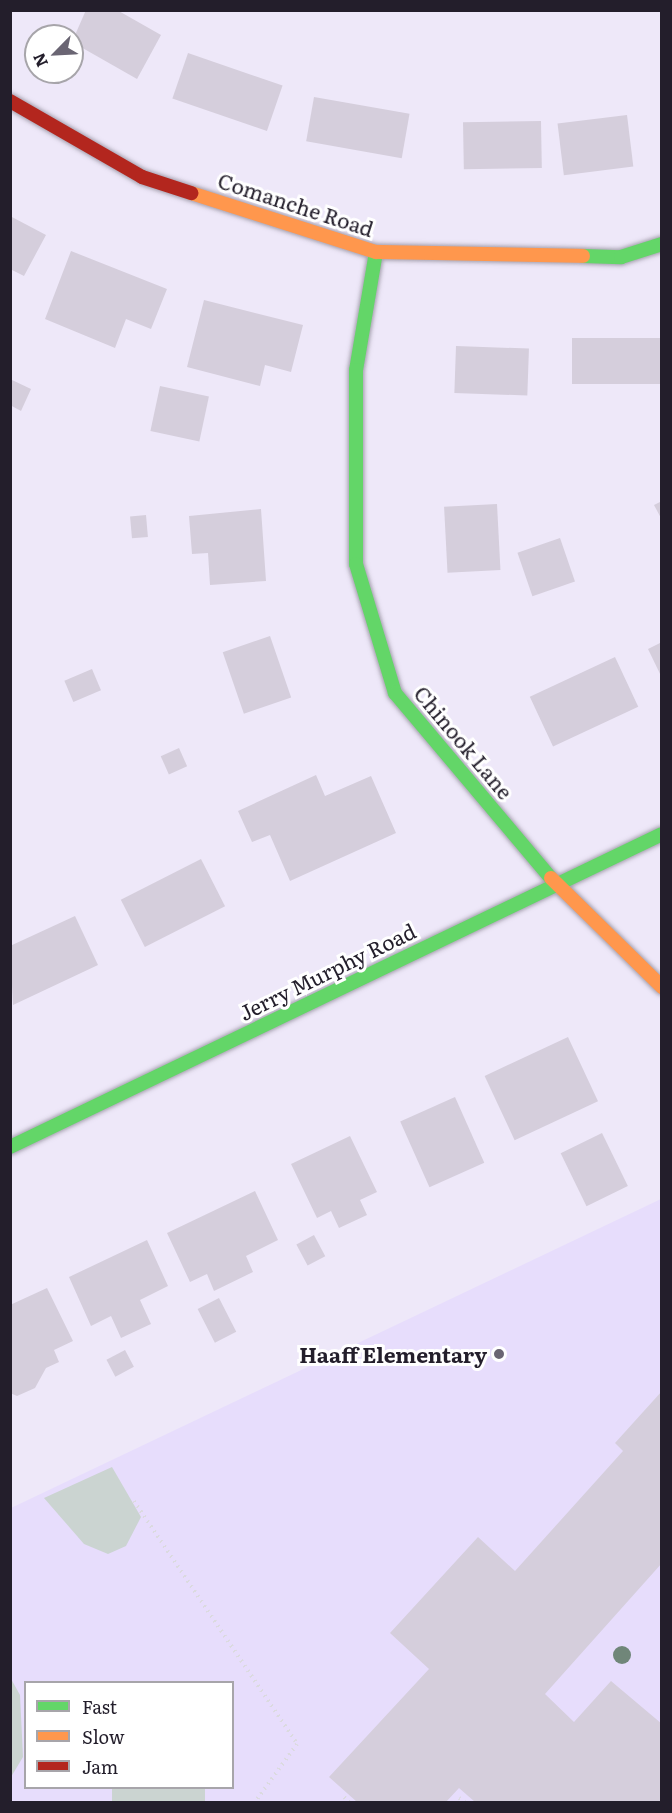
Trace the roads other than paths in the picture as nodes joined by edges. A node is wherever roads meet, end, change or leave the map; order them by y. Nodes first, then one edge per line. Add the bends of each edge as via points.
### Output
1 (10, 101) edge
2 (662, 244) edge
3 (376, 252) junction
4 (662, 834) edge
5 (556, 884) junction
6 (662, 987) edge
7 (10, 1148) edge

1 - 3 street, Comanche Road via 142,177
2 - 3 street, Comanche Road via 621,257
3 - 5 street, Chinook Lane via 356,370 356,564 395,693
4 - 5 street, Jerry Murphy Road
5 - 6 street, Chinook Lane
5 - 7 street, Jerry Murphy Road

